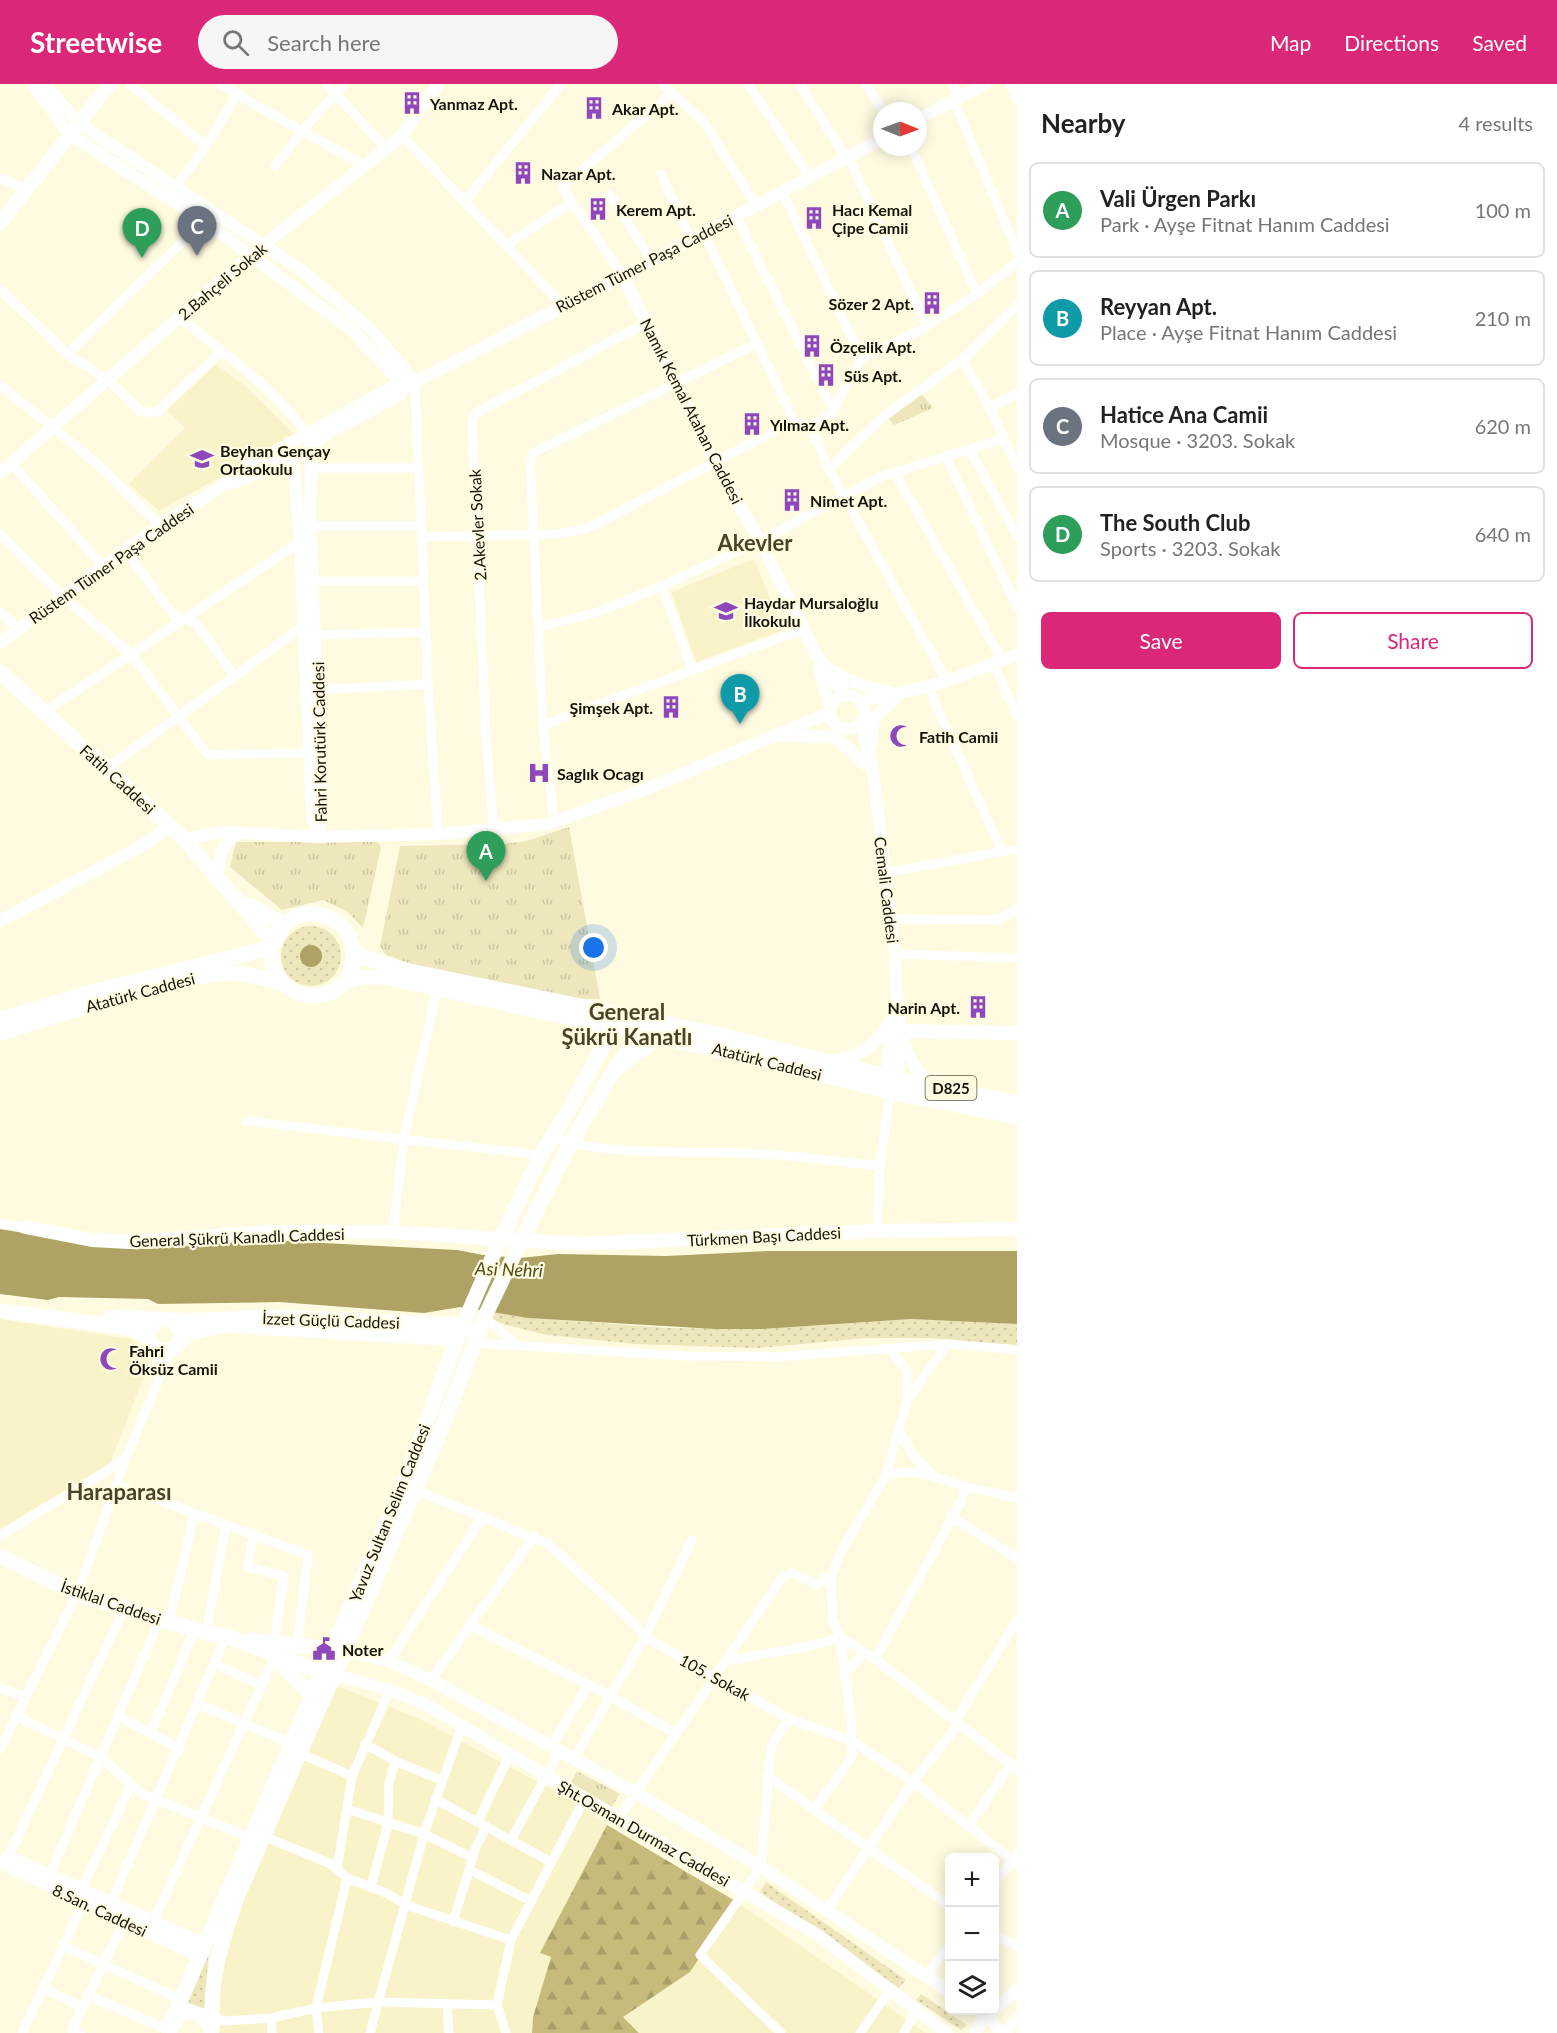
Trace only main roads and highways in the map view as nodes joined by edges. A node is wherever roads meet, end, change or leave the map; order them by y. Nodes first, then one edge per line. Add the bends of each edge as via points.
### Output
1 (110, 84) edge
2 (0, 223) edge
3 (0, 672) edge
4 (231, 891) junction
5 (284, 924) junction
6 (272, 944) junction
7 (353, 951) junction
8 (281, 983) junction
9 (342, 984) junction
10 (629, 1016) junction
11 (0, 1018) edge
12 (614, 1026) junction
13 (635, 1030) junction
14 (0, 1033) edge
15 (1017, 1033) edge
16 (901, 1034) road end
17 (661, 1036) junction
18 (614, 1070) junction
19 (890, 1082) junction
20 (1017, 1103) edge
21 (1017, 1117) edge
22 (25, 1227) road end
23 (1017, 1229) edge
24 (508, 1245) junction
25 (0, 1311) edge
26 (57, 1316) junction
27 (168, 1320) junction
28 (462, 1326) junction
29 (475, 1343) junction
30 (166, 1346) junction
31 (0, 1556) edge
32 (338, 1650) junction
33 (270, 1651) junction
34 (327, 1673) junction
35 (311, 1694) junction
36 (295, 1748) junction
37 (257, 1837) junction
38 (217, 2026) edge
39 (169, 2028) edge

1 - 2 main road
3 - 4 main road, Fatih Caddesi via 184,839
4 - 5 main road, Fatih Caddesi via 259,912
4 - 6 main road, Fatih Caddesi
5 - 6 main road
5 - 7 main road via 308,913 327,916 343,927
6 - 8 main road via 271,959
6 - 11 main road, Atatürk Caddesi via 250,954
7 - 9 main road via 351,969
7 - 10 main road, Atatürk Caddesi / D825 via 405,970
8 - 9 main road, Atatürk Caddesi via 298,994 318,996
8 - 14 main road, Atatürk Caddesi via 235,972 190,978
9 - 12 main road, Atatürk Caddesi / D825 via 368,975
10 - 12 main road, Yavuz Sultan Selim Caddesi
10 - 13 main road
10 - 19 main road, Atatürk Caddesi / D825 via 721,1035
12 - 13 main road, Atatürk Caddesi / D825
12 - 24 main road, Yavuz Sultan Selim Caddesi via 541,1155
13 - 17 main road, Atatürk Caddesi / D825
13 - 18 main road via 634,1040
15 - 16 main road
17 - 18 main road, Yavuz Sultan Selim Caddesi
17 - 19 main road, Atatürk Caddesi / D825
18 - 24 main road, Yavuz Sultan Selim Caddesi
19 - 20 main road, Atatürk Caddesi / D825 via 940,1086
19 - 21 main road, Atatürk Caddesi / D825
22 - 24 main road, General Şükrü Kanadlı Caddesi via 92,1240 129,1242 272,1232 393,1232
23 - 24 main road, Türkmen Başı Caddesi
24 - 28 main road, Yavuz Sultan Selim Caddesi
24 - 29 main road, Yavuz Sultan Selim Caddesi
25 - 26 main road, İzzet Güçlü Caddesi
26 - 27 main road, İzzet Güçlü Caddesi
26 - 30 main road, İzzet Güçlü Caddesi via 131,1328
27 - 28 main road, İzzet Güçlü Caddesi via 271,1317
27 - 30 main road via 181,1329
27 - 30 main road via 150,1330
28 - 29 main road via 471,1332
28 - 30 main road, İzzet Güçlü Caddesi via 223,1325 190,1333
28 - 32 main road, Yavuz Sultan Selim Caddesi
29 - 32 main road, Yavuz Sultan Selim Caddesi via 415,1490
31 - 33 main road, İstiklal Caddesi via 77,1594
32 - 33 main road, İstiklal Caddesi via 297,1646
32 - 34 main road, Yavuz Sultan Selim Caddesi
33 - 34 main road, İstiklal Caddesi
33 - 35 main road
34 - 35 main road, Yavuz Sultan Selim Caddesi
34 - 36 main road, Yavuz Sultan Selim Caddesi
35 - 36 main road, Yavuz Sultan Selim Caddesi
36 - 37 main road, Yavuz Sultan Selim Caddesi
37 - 38 main road, Yavuz Sultan Selim Caddesi via 216,1957
37 - 39 main road, Yavuz Sultan Selim Caddesi
38 - 39 main road via 197,2012 182,2013

